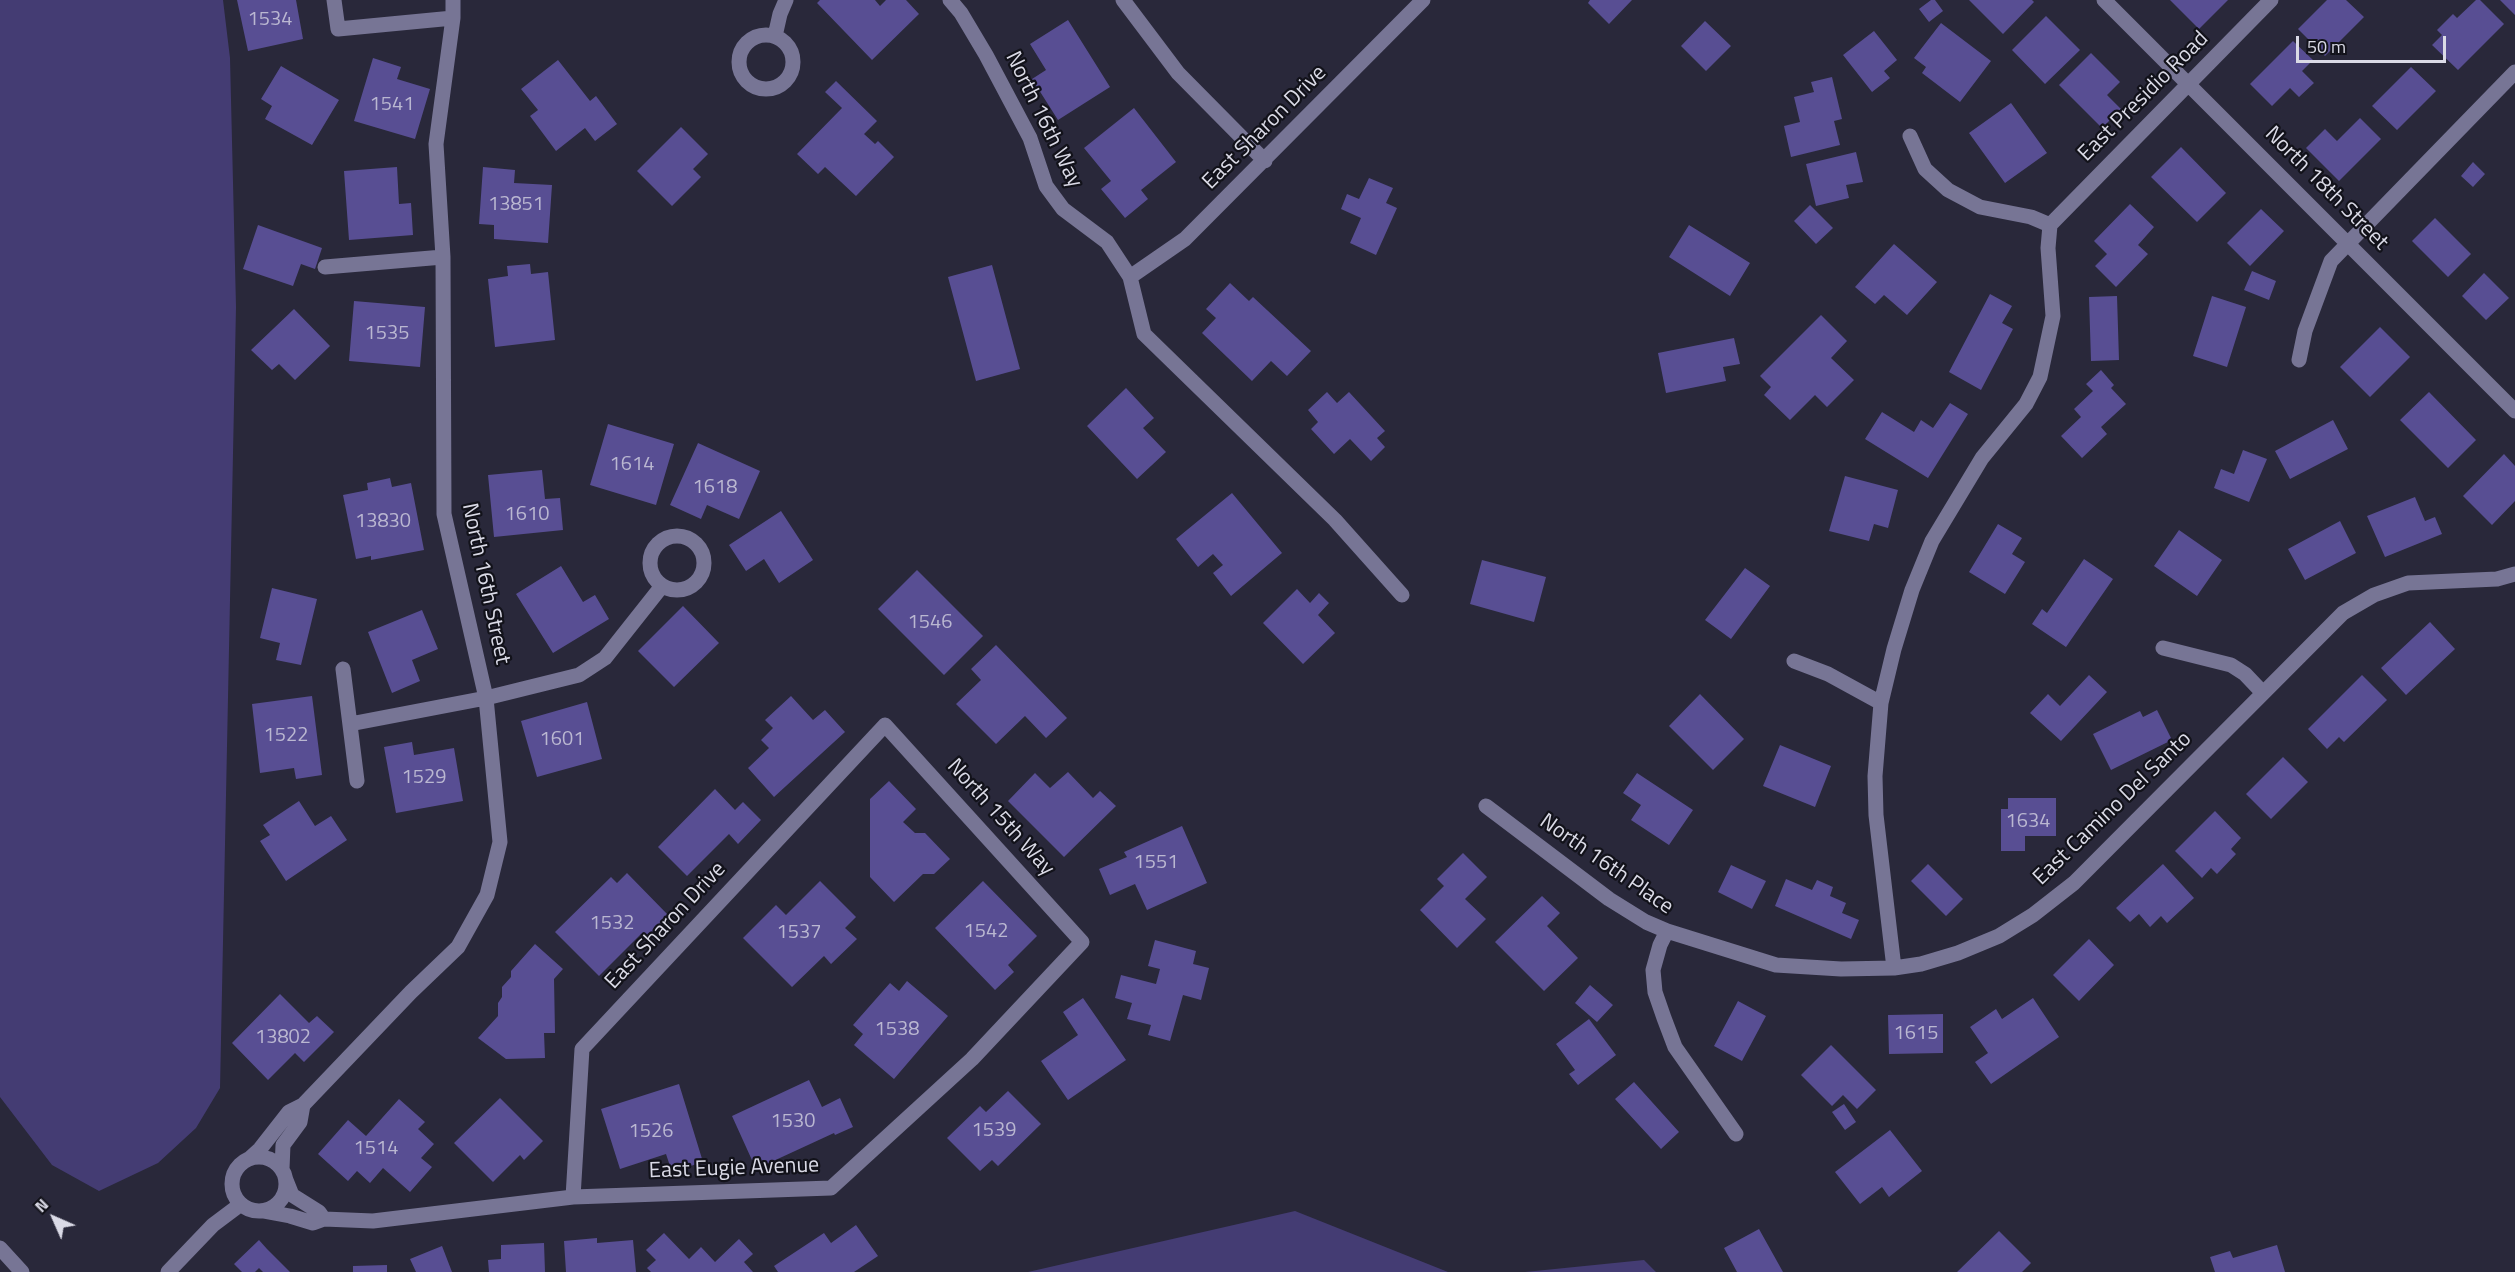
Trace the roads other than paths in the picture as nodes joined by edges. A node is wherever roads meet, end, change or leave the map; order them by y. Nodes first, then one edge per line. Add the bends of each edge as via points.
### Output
1 (334, 0) edge
2 (453, 0) edge
3 (786, 0) edge
4 (950, 0) edge
5 (1124, 0) edge
6 (1423, 0) edge
7 (2104, 0) edge
8 (2271, 0) edge
9 (453, 18) junction
10 (775, 36) dead end
11 (2515, 72) edge
12 (2188, 85) junction
13 (1910, 136) dead end
14 (1264, 161) junction
15 (2050, 225) junction
16 (2347, 242) junction
17 (443, 257) junction
18 (325, 267) dead end
19 (1130, 277) junction
20 (2299, 360) dead end
21 (2515, 411) edge
22 (2515, 574) edge
23 (662, 586) dead end
24 (1402, 595) dead end
25 (2163, 648) dead end
26 (1794, 661) dead end
27 (343, 669) dead end
28 (2263, 693) junction
29 (486, 698) junction
30 (1881, 704) junction
31 (350, 724) junction
32 (885, 725) joint
33 (357, 781) dead end
34 (1486, 806) dead end
35 (1667, 931) junction
36 (1082, 942) joint
37 (1894, 968) junction
38 (303, 1105) junction
39 (1737, 1134) dead end
40 (249, 1159) junction
41 (284, 1175) junction
42 (573, 1197) junction
43 (241, 1204) junction
44 (263, 1211) junction
45 (324, 1219) junction
46 (0, 1248) edge
47 (22, 1272) edge
48 (168, 1272) edge

1 - 9 street via 338,29
2 - 9 street, North 16th Street
3 - 10 street
4 - 19 street, North 16th Way via 986,55 1030,138 1046,186 1063,209 1107,242
5 - 14 street via 1178,73
6 - 14 street, East Sharon Drive
7 - 12 street, North 18th Street
8 - 12 street, East Presidio Road
9 - 17 street, North 16th Street via 436,144
11 - 16 street
12 - 15 street, East Presidio Road
12 - 16 street, North 18th Street
13 - 15 street via 1926,169 1948,190 1980,207 2031,217
14 - 19 street, East Sharon Drive via 1185,239
15 - 30 street via 2053,316 2040,377 2026,404 1982,458 1932,541 1909,600
16 - 20 street via 2325,273
16 - 21 street, North 18th Street
17 - 18 street
17 - 29 street, North 16th Street via 444,514
19 - 24 street, North 16th Way via 1144,334 1335,520
22 - 28 street, East Camino Del Santo via 2497,579 2408,583 2374,595 2343,613
23 - 29 street via 605,658 579,675
25 - 28 street via 2231,665
26 - 30 street via 1828,674
27 - 31 street
28 - 37 street, East Camino Del Santo via 2074,883 2033,915 1999,936 1958,953
29 - 31 street
29 - 38 street, North 16th Street via 500,842 487,895 459,947
30 - 37 street via 1876,815
31 - 33 street
32 - 36 street, North 15th Way
32 - 42 street, East Sharon Drive via 582,1049
34 - 35 street, North 16th Place via 1609,899
35 - 37 street, East Camino Del Santo via 1776,965
35 - 39 street, North 16th Place via 1653,970 1655,992 1675,1047
36 - 42 street, East Eugie Avenue via 972,1059 831,1188
38 - 40 street, North 16th Street via 289,1112
38 - 41 street, North 16th Street via 300,1122 283,1145
40 - 41 street via 271,1159
40 - 43 street via 232,1179 235,1197
41 - 44 street via 284,1197
41 - 45 street via 292,1195
42 - 45 street, East Eugie Avenue via 373,1221
43 - 44 street
43 - 48 street via 213,1225
44 - 45 street, East Eugie Avenue via 314,1224
46 - 47 street

